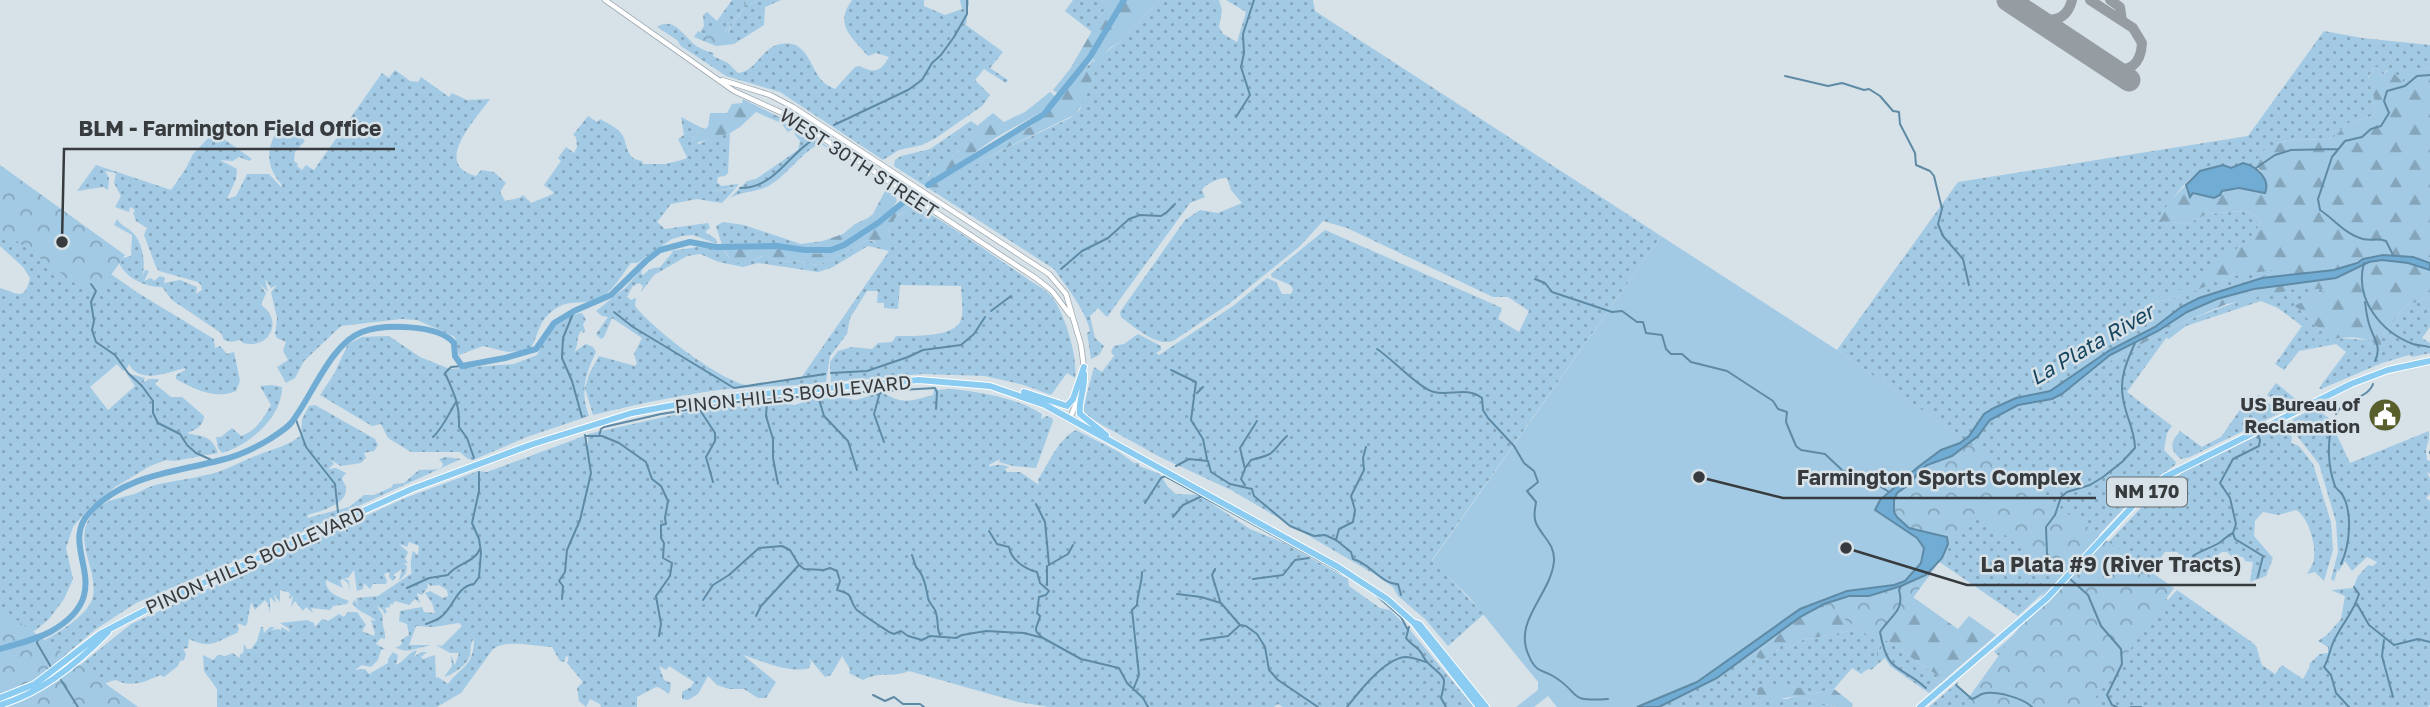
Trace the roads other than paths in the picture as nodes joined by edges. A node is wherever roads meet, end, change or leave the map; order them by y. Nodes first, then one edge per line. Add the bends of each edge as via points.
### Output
1 (605, 0) edge
2 (706, 71) junction
3 (1070, 315) junction
4 (2430, 361) edge
5 (1084, 370) junction
6 (996, 387) junction
7 (1070, 418) junction
8 (1158, 468) junction
9 (1413, 622) junction
10 (111, 628) junction
11 (0, 698) edge
12 (0, 705) edge
13 (1479, 707) edge
14 (1486, 707) edge
15 (1920, 707) edge

1 - 2 main road, WEST 30TH STREET
2 - 3 main road, WEST 30TH STREET via 734,91 791,117 1037,279
2 - 3 main road via 793,107 1040,268 1066,294
3 - 5 main road
4 - 15 highway, NM 170 via 2388,370 2340,389 2165,477 2047,598
5 - 6 highway via 1067,406
5 - 7 main road
5 - 8 highway via 1082,416
6 - 7 highway, PINON HILLS BOULEVARD
6 - 10 highway, PINON HILLS BOULEVARD via 919,380 741,396 619,417 412,489
7 - 8 highway, PINON HILLS BOULEVARD
8 - 9 highway, PINON HILLS BOULEVARD via 1338,567
9 - 13 highway, PINON HILLS BOULEVARD
9 - 14 highway, PINON HILLS BOULEVARD via 1432,638
10 - 11 highway, PINON HILLS BOULEVARD via 35,684
10 - 12 highway, PINON HILLS BOULEVARD via 46,684

